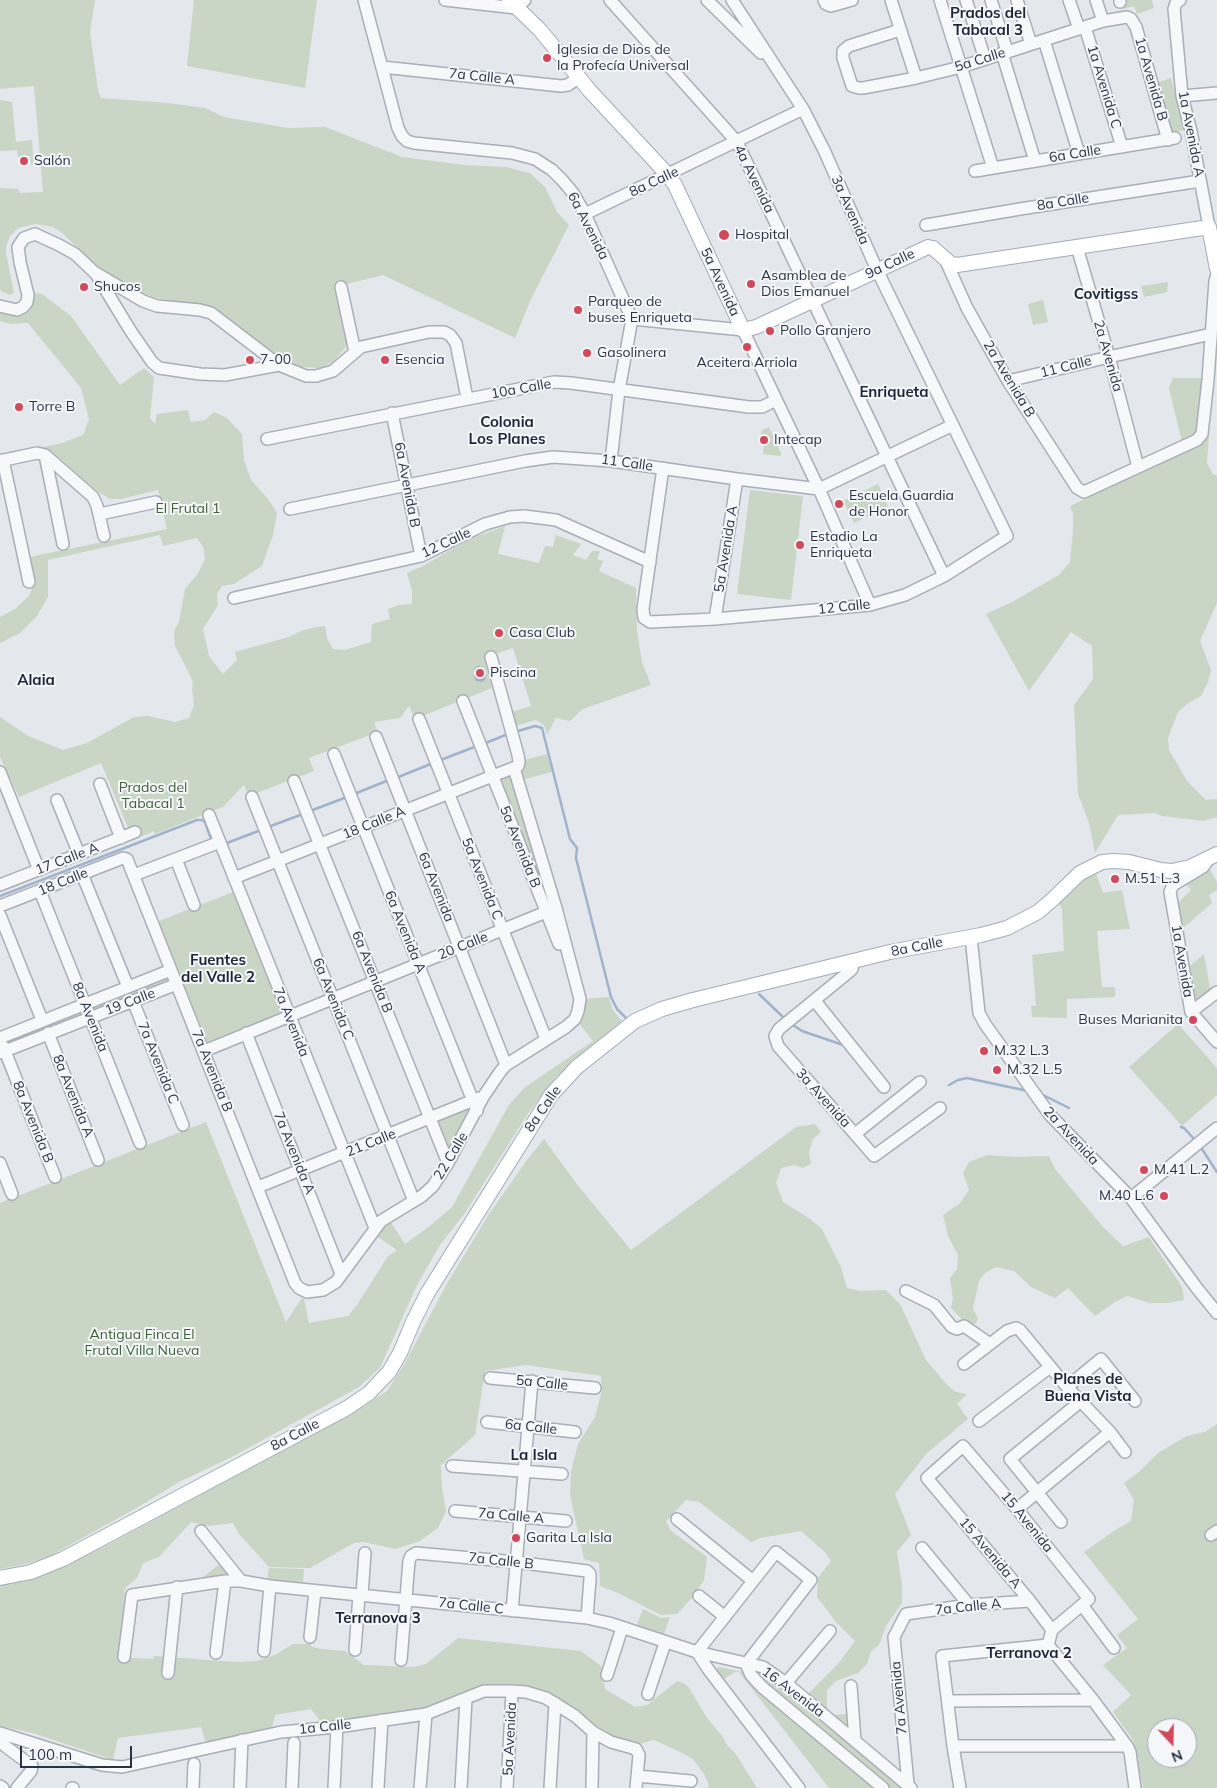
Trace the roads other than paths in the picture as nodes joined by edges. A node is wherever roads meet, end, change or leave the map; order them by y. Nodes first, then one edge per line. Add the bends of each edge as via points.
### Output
1 (364, 0) edge
2 (445, 0) edge
3 (610, 0) edge
4 (707, 0) edge
5 (732, 0) edge
6 (824, 0) edge
7 (852, 0) edge
8 (891, 0) edge
9 (940, 0) edge
10 (966, 0) edge
11 (991, 0) edge
12 (1017, 0) edge
13 (1069, 0) edge
14 (1096, 0) edge
15 (1180, 0) edge
16 (517, 3) edge
17 (1131, 19) joint
18 (1103, 21) junction
19 (1082, 28) junction
20 (900, 30) junction
21 (1044, 40) junction
22 (1031, 44) junction
23 (1004, 52) junction
24 (985, 59) junction
25 (772, 64) junction
26 (382, 67) junction
27 (961, 67) junction
28 (579, 77) junction
29 (916, 78) junction
30 (1217, 93) edge
31 (1182, 96) junction
32 (803, 109) junction
33 (1172, 139) joint
34 (737, 142) junction
35 (1122, 147) junction
36 (1079, 154) junction
37 (1035, 161) junction
38 (993, 168) junction
39 (975, 171) dead end
40 (668, 175) junction
41 (1200, 181) junction
42 (585, 214) junction
43 (926, 225) dead end
44 (1209, 227) junction
45 (1077, 247) junction
46 (945, 259) junction
47 (1217, 269) edge
48 (877, 270) junction
49 (94, 272) junction
50 (1217, 274) edge
51 (341, 287) dead end
52 (132, 296) junction
53 (812, 301) junction
54 (114, 304) junction
55 (0, 306) edge
56 (632, 319) junction
57 (743, 330) junction
58 (1211, 334) junction
59 (355, 352) junction
60 (1109, 357) junction
61 (279, 364) junction
62 (1008, 382) junction
63 (620, 390) junction
64 (467, 398) junction
65 (776, 400) junction
66 (392, 413) junction
67 (953, 426) junction
68 (267, 439) dead end
69 (45, 455) junction
70 (886, 456) junction
71 (1, 461) edge
72 (611, 461) junction
73 (1138, 466) junction
74 (663, 468) junction
75 (737, 479) junction
76 (406, 484) junction
77 (820, 489) junction
78 (156, 502) dead end
79 (290, 509) dead end
80 (100, 514) junction
81 (104, 536) dead end
82 (1006, 536) joint
83 (63, 544) dead end
84 (421, 556) junction
85 (650, 562) junction
86 (944, 576) junction
87 (29, 582) dead end
88 (234, 598) dead end
89 (870, 605) junction
90 (715, 619) junction
91 (491, 657) dead end
92 (463, 701) dead end
93 (419, 719) dead end
94 (376, 737) dead end
95 (334, 754) dead end
96 (514, 768) junction
97 (0, 772) edge
98 (492, 777) junction
99 (294, 781) dead end
100 (100, 784) dead end
101 (448, 794) junction
102 (252, 797) dead end
103 (57, 800) dead end
104 (406, 810) junction
105 (209, 815) dead end
106 (363, 827) junction
107 (135, 832) dead end
108 (121, 838) junction
109 (220, 842) junction
110 (320, 844) junction
111 (79, 854) junction
112 (1213, 856) edge
113 (126, 858) joint
114 (176, 859) junction
115 (278, 861) junction
116 (39, 870) junction
117 (82, 874) junction
118 (134, 875) junction
119 (234, 878) junction
120 (0, 885) edge
121 (40, 891) junction
122 (194, 905) dead end
123 (0, 906) edge
124 (551, 910) junction
125 (0, 915) edge
126 (502, 930) junction
127 (971, 938) junction
128 (461, 947) junction
129 (853, 961) junction
130 (418, 964) junction
131 (171, 970) junction
132 (375, 981) junction
133 (177, 984) junction
134 (128, 988) junction
135 (1217, 992) edge
136 (333, 998) junction
137 (815, 1000) junction
138 (134, 1001) junction
139 (85, 1004) junction
140 (1191, 1012) junction
141 (289, 1016) junction
142 (90, 1017) junction
143 (42, 1020) junction
144 (48, 1033) junction
145 (246, 1033) junction
146 (0, 1039) edge
147 (546, 1039) junction
148 (1217, 1042) edge
149 (204, 1050) junction
150 (2, 1052) edge
151 (506, 1065) junction
152 (920, 1082) dead end
153 (884, 1087) dead end
154 (478, 1103) junction
155 (940, 1108) dead end
156 (431, 1118) junction
157 (183, 1126) dead end
158 (1217, 1128) edge
159 (855, 1134) junction
160 (388, 1136) junction
161 (140, 1143) dead end
162 (345, 1153) junction
163 (98, 1160) dead end
164 (0, 1163) edge
165 (448, 1163) junction
166 (301, 1170) junction
167 (55, 1177) dead end
168 (258, 1187) junction
169 (12, 1194) dead end
170 (1131, 1198) junction
171 (414, 1201) junction
172 (375, 1228) junction
173 (341, 1274) junction
174 (296, 1286) joint
175 (906, 1291) dead end
176 (1217, 1313) edge
177 (990, 1344) junction
178 (964, 1364) dead end
179 (1050, 1367) junction
180 (490, 1378) dead end
181 (532, 1381) junction
182 (1067, 1387) junction
183 (595, 1388) dead end
184 (1135, 1401) dead end
185 (1075, 1406) dead end
186 (979, 1421) dead end
187 (487, 1422) dead end
188 (528, 1427) junction
189 (575, 1432) dead end
190 (1110, 1432) junction
191 (1125, 1452) dead end
192 (452, 1466) dead end
193 (524, 1472) junction
194 (562, 1474) dead end
195 (926, 1478) joint
196 (1037, 1492) junction
197 (1017, 1509) junction
198 (455, 1511) dead end
199 (519, 1517) junction
200 (677, 1519) dead end
201 (566, 1521) dead end
202 (1062, 1522) dead end
203 (201, 1532) dead end
204 (922, 1548) dead end
205 (365, 1553) dead end
206 (516, 1562) junction
207 (0, 1578) edge
208 (225, 1581) junction
209 (242, 1581) junction
210 (753, 1581) junction
211 (270, 1586) junction
212 (177, 1588) junction
213 (315, 1591) junction
214 (360, 1595) junction
215 (699, 1596) dead end
216 (406, 1599) junction
217 (1030, 1601) junction
218 (1086, 1601) junction
219 (969, 1606) junction
220 (512, 1611) junction
221 (906, 1614) joint
222 (724, 1617) junction
223 (587, 1618) junction
224 (622, 1628) junction
225 (1052, 1630) junction
226 (830, 1631) dead end
227 (310, 1637) dead end
228 (665, 1643) junction
229 (1048, 1645) junction
230 (1114, 1648) dead end
231 (355, 1650) dead end
232 (264, 1651) dead end
233 (697, 1652) junction
234 (216, 1653) dead end
235 (124, 1657) dead end
236 (401, 1660) dead end
237 (746, 1664) junction
238 (168, 1673) dead end
239 (607, 1675) dead end
240 (786, 1683) junction
241 (850, 1686) dead end
242 (512, 1691) junction
243 (648, 1694) dead end
244 (466, 1699) junction
245 (1093, 1700) junction
246 (948, 1701) junction
247 (555, 1703) junction
248 (426, 1714) junction
249 (382, 1720) junction
250 (337, 1728) junction
251 (593, 1732) junction
252 (0, 1733) edge
253 (0, 1738) edge
254 (242, 1740) junction
255 (855, 1741) junction
256 (294, 1743) dead end
257 (953, 1746) junction
258 (1127, 1746) junction
259 (194, 1764) dead end
260 (691, 1781) dead end
261 (636, 1782) edge
262 (0, 1786) edge
263 (909, 1786) edge
264 (3, 1788) edge
265 (17, 1788) edge
266 (193, 1788) edge
267 (240, 1788) edge
268 (292, 1788) edge
269 (334, 1788) edge
270 (378, 1788) edge
271 (420, 1788) edge
272 (461, 1788) edge
273 (507, 1788) edge
274 (550, 1788) edge
275 (592, 1788) edge
276 (799, 1788) edge
277 (883, 1788) edge
278 (960, 1788) edge
279 (1135, 1788) edge

1 - 26 street, 6a Avenida
2 - 16 street
3 - 34 street, 4a Avenida
4 - 25 street
5 - 25 street, 3a Avenida
6 - 7 street via 831,6
8 - 20 street
9 - 27 street
10 - 24 street
11 - 23 street
12 - 22 street
13 - 19 street, 1a Avenida C
14 - 18 street
15 - 31 street, 1a Avenida A via 1174,9
16 - 28 main road, 5a Avenida
17 - 18 street, 5a Calle via 1122,17
17 - 33 street, 1a Avenida B
18 - 19 street, 5a Calle
19 - 21 street, 5a Calle
19 - 35 street, 1a Avenida C
20 - 29 street
20 - 29 street, 5a Calle via 849,46 843,51 842,58 850,82 855,87
21 - 22 street, 5a Calle
21 - 36 street
22 - 23 street, 5a Calle
23 - 24 street, 5a Calle
23 - 37 street
24 - 27 street, 5a Calle
25 - 32 street, 3a Avenida
26 - 28 street, 7a Calle A via 562,86
26 - 42 street, 6a Avenida via 398,128 407,140 512,153 535,159 563,181
27 - 29 street, 5a Calle
27 - 38 street
28 - 40 main road, 5a Avenida
30 - 31 street
31 - 41 street, 1a Avenida A
32 - 34 street, 8a Calle
32 - 48 street, 3a Avenida
33 - 35 street, 6a Calle
34 - 40 street, 8a Calle
34 - 53 street, 4a Avenida
35 - 36 street, 6a Calle
36 - 37 street, 6a Calle
37 - 38 street, 6a Calle
38 - 39 street, 6a Calle
40 - 42 street, 8a Calle
40 - 57 main road, 5a Avenida
41 - 43 street, 8a Calle
41 - 44 street, 1a Avenida A
42 - 56 street, 6a Avenida
44 - 45 main road, 9a Calle
44 - 47 main road, 1a Avenida A
45 - 46 main road, 9a Calle via 963,265 953,265
45 - 60 street, 2a Avenida
46 - 48 main road, 9a Calle via 928,247
46 - 62 street, 2a Avenida B via 964,302
48 - 53 main road, 9a Calle
48 - 67 street, 3a Avenida
49 - 52 street
49 - 54 street
49 - 55 street via 68,250 30,235 20,242 18,251 27,302 17,310
50 - 58 street
51 - 59 street
52 - 54 street via 116,292 112,297
52 - 61 street via 157,306 211,313
53 - 57 main road, 9a Calle
53 - 70 street, 4a Avenida
54 - 61 street via 159,368 225,375
56 - 57 street, 9a Calle
56 - 63 street
57 - 65 street, 5a Avenida
58 - 60 street, 11 Calle
58 - 73 street via 1203,431 1197,440
59 - 61 street via 338,369 316,376 306,376
59 - 64 street via 366,346 442,332 452,337 460,358
60 - 62 street, 11 Calle
60 - 73 street, 2a Avenida
62 - 73 street, 2a Avenida B via 1077,488 1084,492
63 - 64 street, 10a Calle via 554,382
63 - 65 street, 10a Calle via 749,408 758,408
63 - 72 street
64 - 66 street, 10a Calle
65 - 77 street, 5a Avenida
66 - 68 street, 10a Calle
66 - 76 street, 6a Avenida B
67 - 70 street
67 - 82 street, 3a Avenida
69 - 71 street via 37,453
69 - 80 street via 91,494
69 - 83 street
70 - 77 street
70 - 86 street, 4a Avenida
71 - 87 street
72 - 74 street, 11 Calle
72 - 76 street, 11 Calle via 553,457
74 - 75 street, 11 Calle
74 - 85 street
75 - 77 street, 11 Calle
75 - 90 street, 5a Avenida A
76 - 79 street, 11 Calle
76 - 84 street, 6a Avenida B
77 - 89 street, 5a Avenida
78 - 80 street
80 - 81 street
82 - 86 street, 12 Calle
84 - 85 street, 12 Calle via 485,524 524,516 556,520
84 - 88 street, 12 Calle
85 - 90 street, 12 Calle via 644,618 650,622
86 - 89 street, 12 Calle via 905,595
89 - 90 street, 12 Calle
91 - 96 street via 519,760
92 - 98 street, 5a Avenida B
93 - 101 street, 5a Avenida C
94 - 104 street, 6a Avenida
95 - 106 street, 6a Avenida A
96 - 98 street, 18 Calle A
96 - 124 street
97 - 116 street
98 - 101 street, 18 Calle A
98 - 124 street, 5a Avenida B
99 - 110 street, 6a Avenida B
100 - 108 street
101 - 104 street, 18 Calle A
101 - 126 street, 5a Avenida C
102 - 115 street, 6a Avenida C
103 - 111 street
104 - 106 street, 18 Calle A
104 - 128 street, 6a Avenida
105 - 109 street, 7a Avenida
106 - 110 street, 18 Calle A
106 - 130 street, 6a Avenida A
107 - 108 street, 17 Calle A
108 - 111 street, 17 Calle A
109 - 114 street
109 - 119 street, 7a Avenida
110 - 115 street, 18 Calle A
110 - 132 street, 6a Avenida B
111 - 116 street, 17 Calle A
112 - 127 main road, 8a Calle via 1172,871 1129,862 1102,862 1080,873 1024,920
112 - 140 street, 1a Avenida via 1173,885 1170,892
113 - 117 street, 18 Calle
113 - 118 street, 7a Avenida B
114 - 118 street
114 - 122 street
115 - 119 street, 18 Calle A
115 - 136 street, 6a Avenida C
116 - 120 street, 17 Calle A
117 - 121 street, 18 Calle
117 - 134 street
118 - 131 street, 7a Avenida B
119 - 141 street, 7a Avenida
121 - 123 street, 18 Calle
121 - 139 street, 8a Avenida
124 - 126 street, 20 Calle
124 - 147 street, 22 Calle via 580,1004 566,1027
125 - 143 street
126 - 128 street, 20 Calle
126 - 147 street, 5a Avenida C
127 - 129 main road, 8a Calle
127 - 170 street, 2a Avenida via 980,1016 1031,1090 1067,1134
128 - 130 street, 20 Calle
128 - 151 street, 6a Avenida
129 - 137 street via 850,971
129 - 207 main road, 8a Calle via 671,1006 647,1014 630,1025 577,1067 551,1096 427,1294 389,1372 370,1393 63,1559 31,1572
130 - 132 street, 20 Calle
130 - 154 street, 6a Avenida A
131 - 133 street, 7a Avenida B
131 - 134 street, 19 Calle
132 - 136 street, 20 Calle
132 - 156 street, 6a Avenida B
133 - 138 street, 19 Calle
133 - 149 street, 7a Avenida B
134 - 139 street, 19 Calle
135 - 140 street
136 - 141 street, 20 Calle
136 - 160 street, 6a Avenida C
137 - 153 street
137 - 159 street, 3a Avenida via 781,1027 775,1039 782,1052
138 - 142 street, 19 Calle
138 - 157 street, 7a Avenida C
139 - 142 street, 8a Avenida
139 - 143 street, 19 Calle
140 - 148 street, 1a Avenida
141 - 145 street, 20 Calle
141 - 162 street, 7a Avenida
142 - 144 street, 19 Calle
142 - 161 street, 8a Avenida
143 - 146 street, 19 Calle
144 - 150 street, 19 Calle
144 - 163 street, 8a Avenida A
145 - 149 street, 20 Calle
145 - 166 street, 7a Avenida A
146 - 150 street, 8a Avenida B
147 - 151 street, 22 Calle
149 - 168 street, 7a Avenida B
150 - 167 street, 8a Avenida B
151 - 154 street, 22 Calle
152 - 159 street
154 - 156 street, 21 Calle
154 - 165 street, 22 Calle
155 - 159 street, 3a Avenida via 874,1156
156 - 160 street, 21 Calle
156 - 165 street, 6a Avenida B
158 - 170 street
160 - 162 street, 21 Calle
160 - 171 street, 6a Avenida C
162 - 166 street, 21 Calle
162 - 172 street, 7a Avenida
164 - 169 street
165 - 171 street, 22 Calle via 433,1186
166 - 168 street, 21 Calle
166 - 173 street, 7a Avenida A
168 - 174 street, 7a Avenida B
170 - 176 street, 2a Avenida
171 - 172 street, 22 Calle
172 - 173 street, 22 Calle
173 - 174 street, 22 Calle via 324,1290 307,1292
175 - 177 street via 934,1304 952,1327 964,1326
177 - 178 street
177 - 179 street via 1016,1328
179 - 182 street
179 - 186 street
180 - 181 street, 5a Calle
181 - 183 street, 5a Calle
181 - 188 street
182 - 184 street via 1101,1359
182 - 190 street
185 - 196 street via 1010,1458
187 - 188 street, 6a Calle
188 - 189 street, 6a Calle
188 - 193 street
190 - 191 street
190 - 196 street
192 - 193 street
193 - 194 street
193 - 199 street
195 - 197 street, 15 Avenida via 963,1446
195 - 217 street, 15 Avenida A
196 - 197 street
196 - 202 street
197 - 218 street, 15 Avenida
198 - 199 street, 7a Calle A
199 - 201 street, 7a Calle A
199 - 206 street
200 - 210 street
203 - 209 street
204 - 219 street
205 - 214 street
206 - 216 street, 7a Calle B via 412,1555
206 - 220 street
206 - 223 street, 7a Calle B via 589,1572
208 - 209 street, 7a Calle C
208 - 212 street, 7a Calle C
208 - 234 street
209 - 211 street, 7a Calle C
210 - 222 street
210 - 237 street via 776,1552 810,1580
211 - 213 street, 7a Calle C
211 - 232 street
212 - 235 street, 7a Calle C via 132,1596
212 - 238 street
213 - 214 street, 7a Calle C
213 - 227 street
214 - 216 street, 7a Calle C
214 - 231 street
215 - 222 street
216 - 220 street, 7a Calle C
216 - 236 street
217 - 219 street, 7a Calle A
217 - 225 street, 15 Avenida A
218 - 225 street
218 - 230 street, 15 Avenida
219 - 221 street, 7a Calle A
220 - 223 street, 7a Calle C
221 - 263 street, 7a Avenida via 894,1637
222 - 233 street
223 - 224 street, 7a Calle C
224 - 228 street, 7a Calle C
224 - 239 street
225 - 229 street
226 - 240 street
228 - 233 street, 7a Calle C
228 - 243 street
229 - 245 street
229 - 246 street via 942,1656
233 - 237 street, 7a Calle C
233 - 276 street
237 - 240 street, 16 Avenida via 763,1667
237 - 277 street, 16 Avenida via 762,1687
240 - 255 street, 16 Avenida
241 - 255 street
242 - 244 street, 1a Calle via 484,1691
242 - 247 street, 1a Calle
242 - 273 street, 5a Avenida
244 - 248 street, 1a Calle
244 - 272 street
245 - 246 street
245 - 258 street
246 - 257 street
247 - 251 street, 1a Calle
247 - 274 street
248 - 249 street, 1a Calle
248 - 271 street
249 - 250 street, 1a Calle
249 - 270 street
250 - 254 street, 1a Calle via 281,1732
250 - 269 street
251 - 261 street, 1a Calle via 638,1752
251 - 275 street
252 - 254 street, 1a Calle via 116,1767
253 - 265 street via 5,1746 32,1766
254 - 267 street
255 - 263 street, 16 Avenida
256 - 268 street
257 - 258 street
257 - 278 street
258 - 279 street
259 - 266 street
260 - 261 street
262 - 264 street

